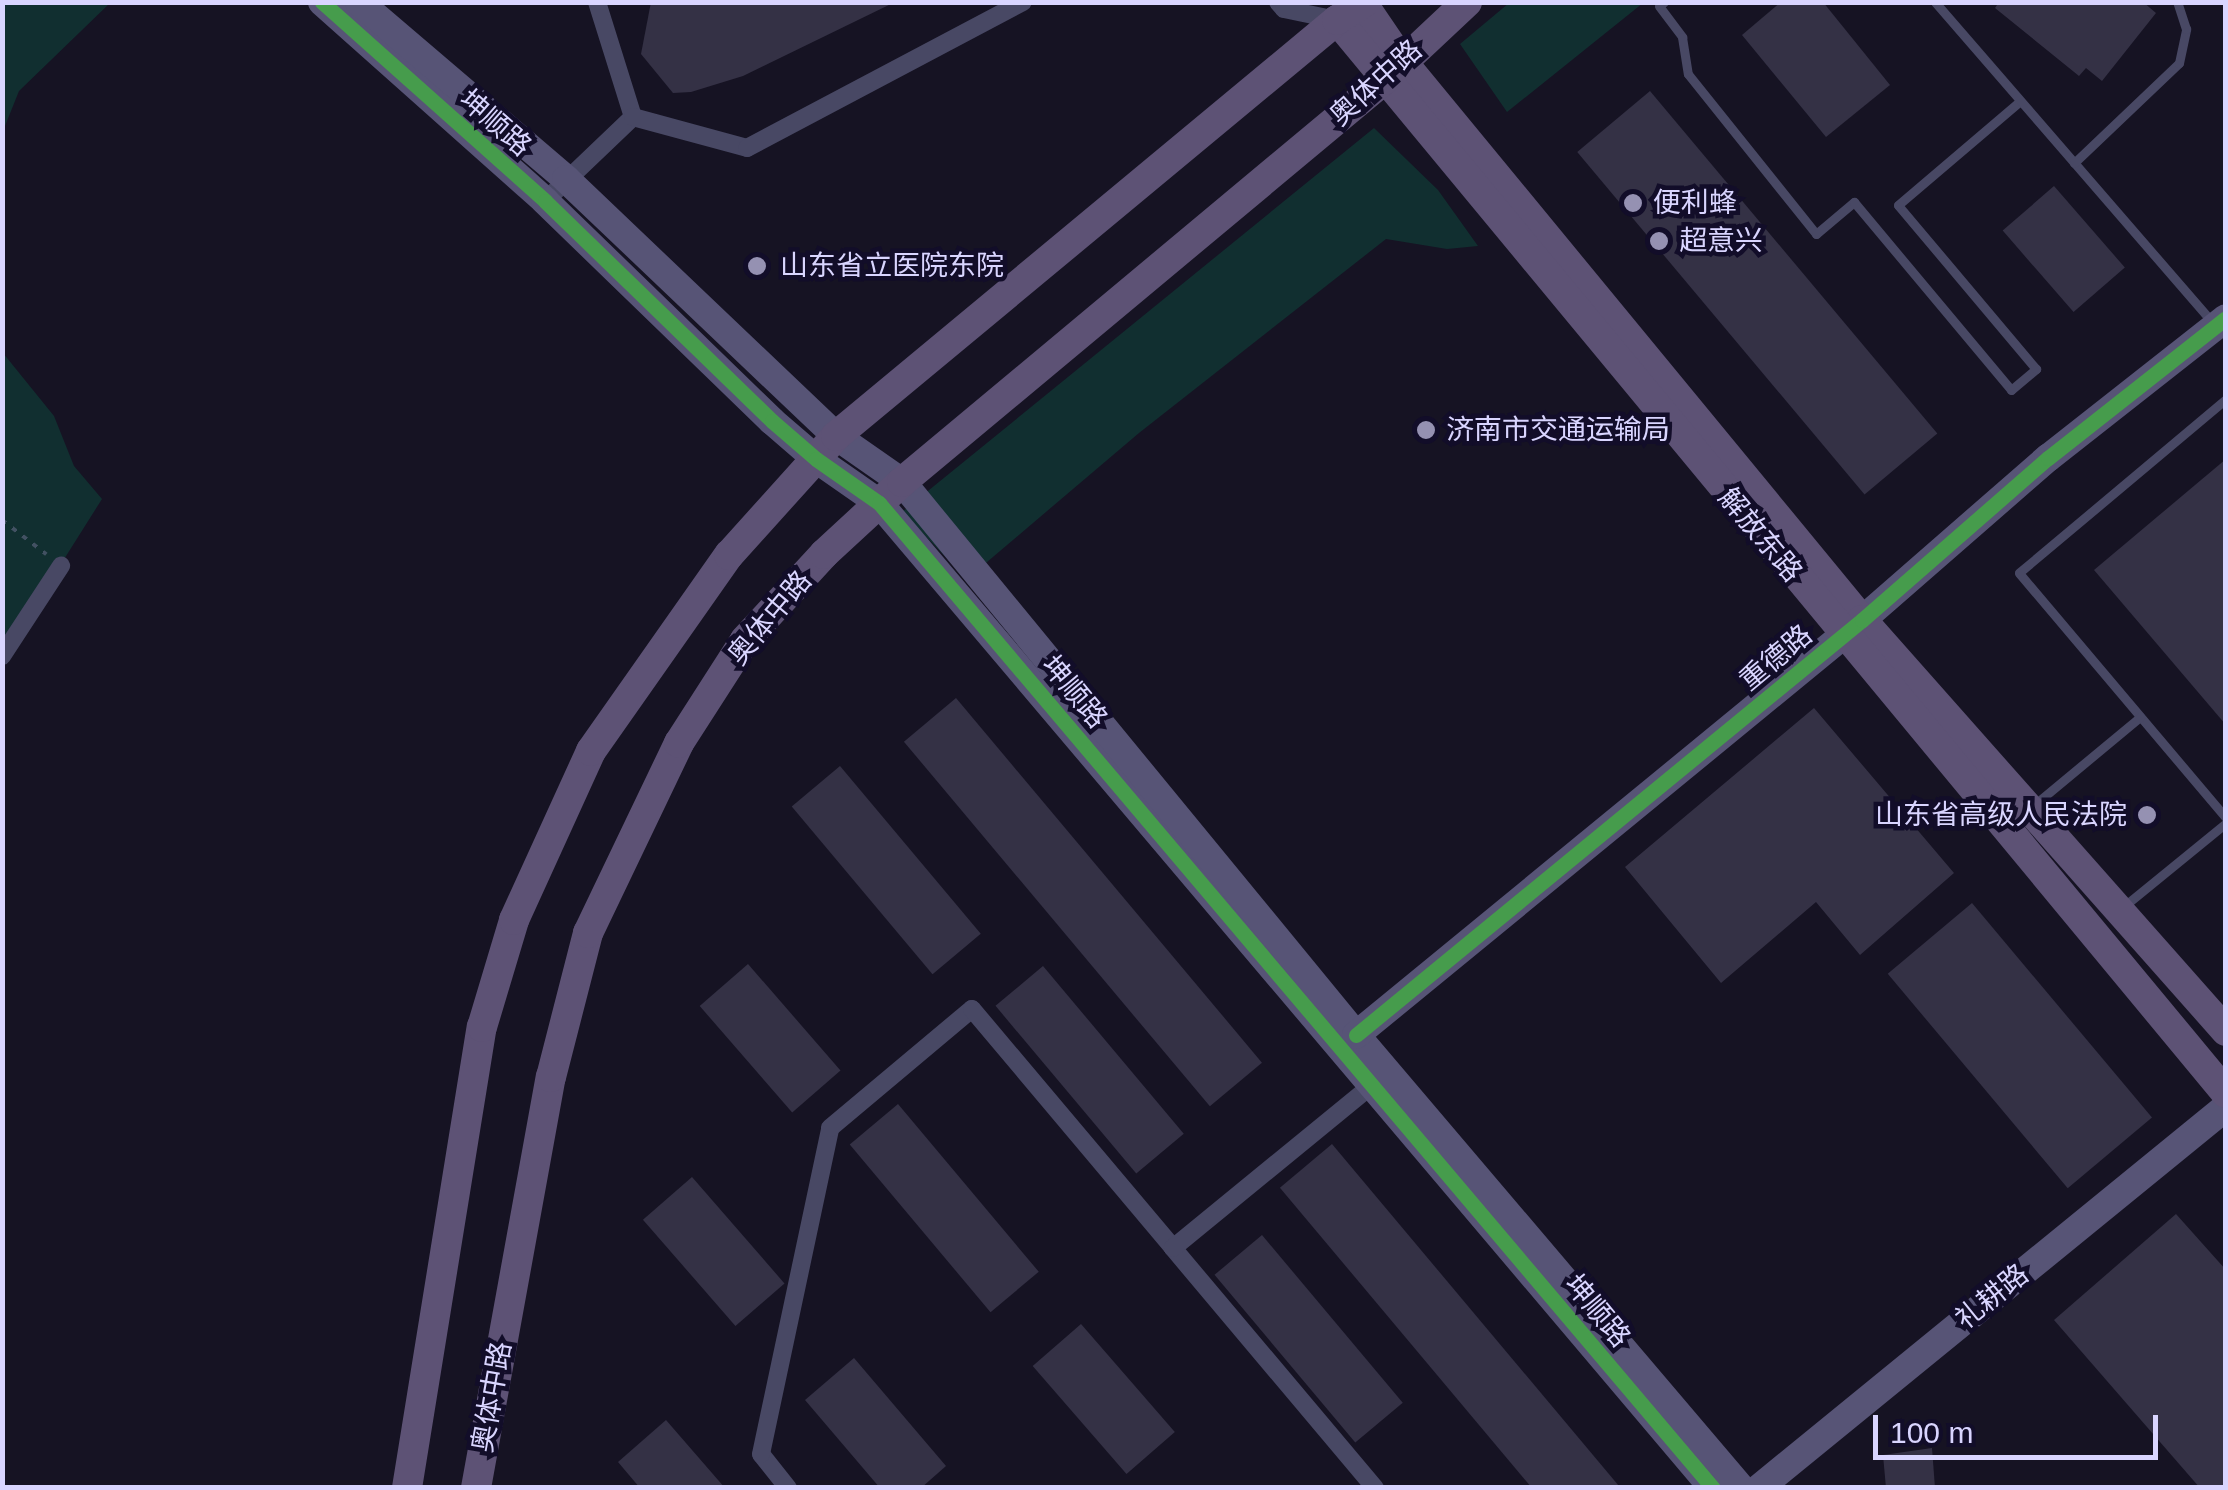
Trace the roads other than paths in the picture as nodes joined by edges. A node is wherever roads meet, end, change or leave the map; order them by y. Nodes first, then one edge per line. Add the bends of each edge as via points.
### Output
1 (322, 2) edge
2 (359, 2) edge
3 (597, 2) edge
4 (1022, 2) edge
5 (1278, 2) edge
6 (1468, 2) edge
7 (1664, 2) edge
8 (1935, 2) edge
9 (2176, 2) edge
10 (1357, 7) edge
11 (1392, 70) junction
12 (2020, 102) junction
13 (633, 118) junction
14 (2074, 164) junction
15 (566, 179) junction
16 (545, 200) junction
17 (2221, 322) edge
18 (2226, 399) edge
19 (836, 436) junction
20 (816, 459) junction
21 (902, 482) junction
22 (879, 503) junction
23 (61, 566) dead end
24 (1852, 627) junction
25 (2, 656) edge
26 (2140, 717) junction
27 (2030, 808) junction
28 (2226, 820) edge
29 (2120, 909) junction
30 (2226, 1031) edge
31 (1356, 1034) junction
32 (1380, 1078) junction
33 (2226, 1092) edge
34 (2226, 1107) edge
35 (1173, 1248) junction
36 (407, 1488) edge
37 (476, 1488) edge
38 (788, 1488) edge
39 (1375, 1488) edge
40 (1712, 1488) edge
41 (1740, 1488) edge
42 (1759, 1488) edge

1 - 16 street, 坤顺路
2 - 15 street, 坤顺路
3 - 13 street
4 - 13 street via 747,148
5 - 10 street via 1284,10
6 - 11 main road, 奥体中路
7 - 12 lane via 1659,6 1682,37 1688,74 1816,234 1854,202 2011,390 2036,369 1898,205
8 - 12 lane
9 - 14 lane via 2186,29 2179,64
10 - 11 main road, 解放东路
10 - 19 main road
11 - 21 main road, 奥体中路
11 - 24 main road, 解放东路
12 - 14 lane
13 - 15 street
14 - 17 lane
15 - 16 street
15 - 19 street, 坤顺路
16 - 20 street, 坤顺路
17 - 24 street, 重德路 via 2048,458
18 - 26 lane via 2019,573
19 - 20 main road
19 - 21 street, 坤顺路
20 - 22 street, 坤顺路
20 - 36 main road via 729,556 591,752 514,920 482,1026
21 - 22 main road, 奥体中路
21 - 31 street, 坤顺路
22 - 32 street, 坤顺路
22 - 37 main road, 奥体中路 via 745,640 679,743 588,933 551,1077
23 - 25 street
24 - 27 main road, 解放东路
24 - 31 street, 重德路
24 - 33 main road, 解放东路
26 - 27 lane
26 - 28 lane
27 - 29 main road, 解放东路
28 - 29 lane
29 - 30 main road, 解放东路
31 - 32 street, 坤顺路
32 - 35 street
32 - 40 street, 坤顺路
32 - 41 street, 坤顺路
34 - 42 street, 礼耕路
35 - 38 street via 972,1009 830,1128 761,1454
35 - 39 street

